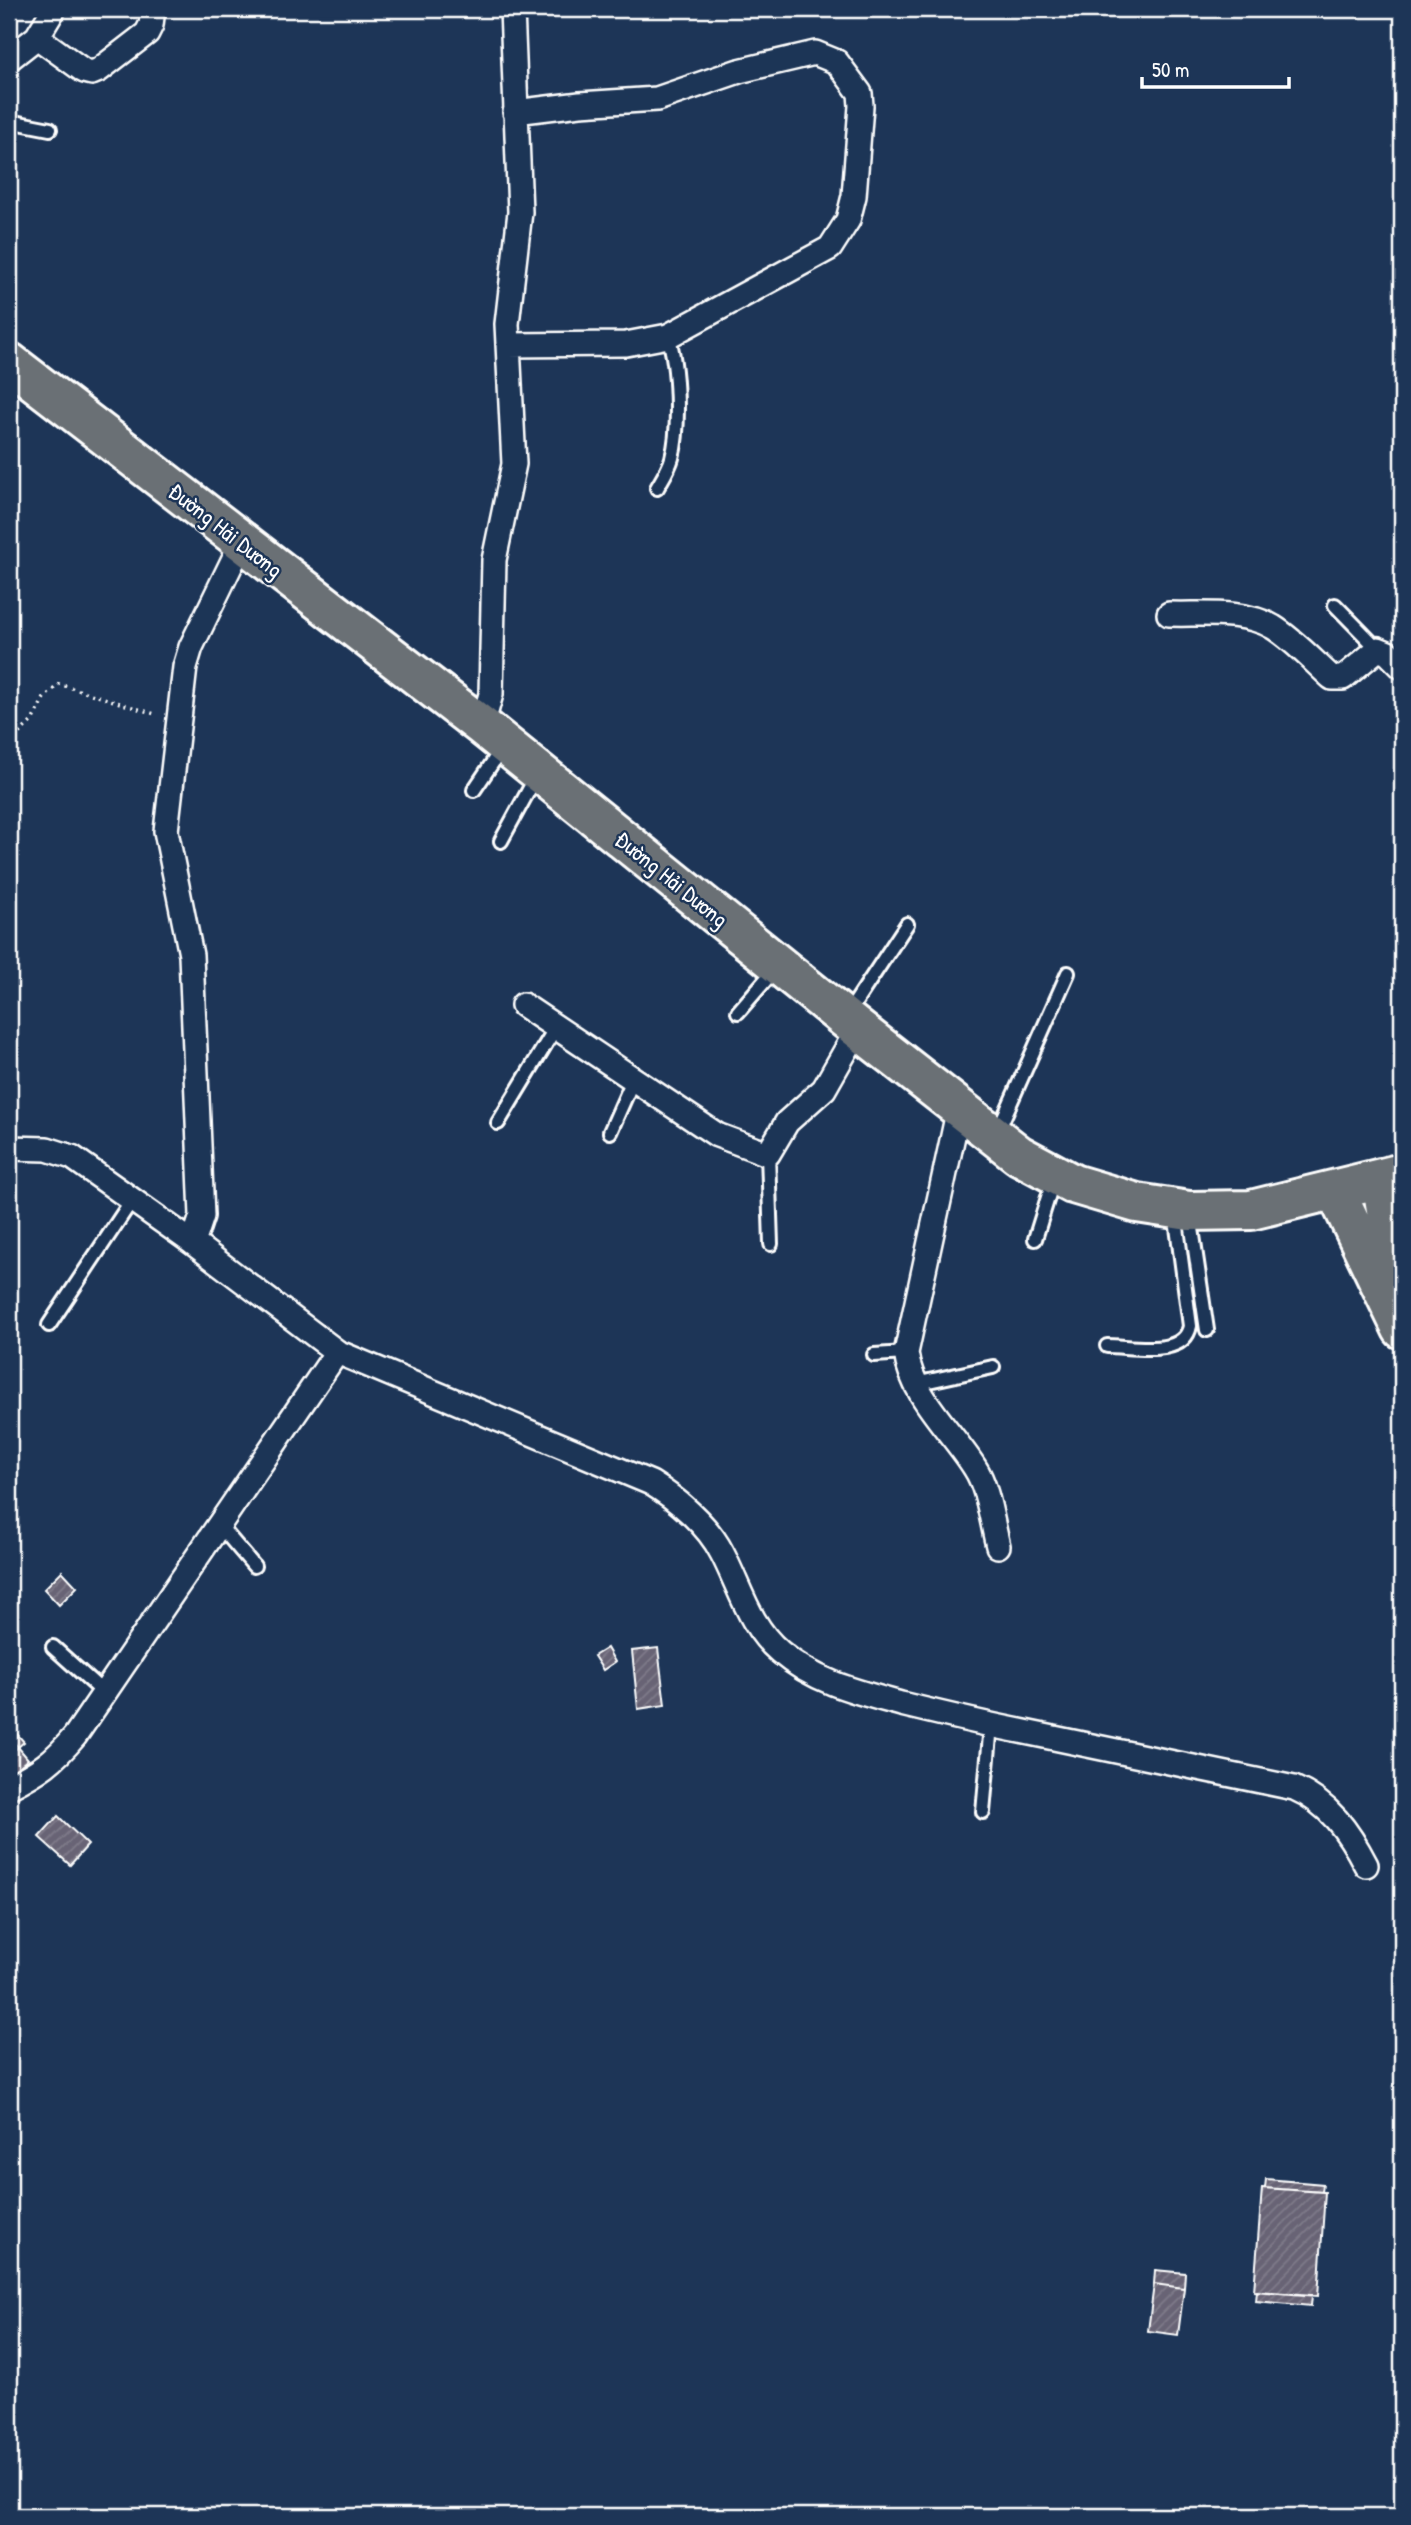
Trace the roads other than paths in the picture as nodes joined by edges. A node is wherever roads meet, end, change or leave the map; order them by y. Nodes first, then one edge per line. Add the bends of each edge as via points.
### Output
1 (153, 9) edge
2 (512, 9) edge
3 (43, 20) edge
4 (9, 59) edge
5 (515, 112) junction
6 (9, 121) edge
7 (50, 129) dead end
8 (667, 336) junction
9 (508, 345) junction
10 (9, 362) edge
11 (657, 488) dead end
12 (242, 542) junction
13 (1335, 605) dead end
14 (1170, 614) dead end
15 (1378, 649) junction
16 (1402, 667) edge
17 (493, 735) junction
18 (539, 772) junction
19 (474, 790) dead end
20 (500, 841) dead end
21 (907, 924) dead end
22 (779, 965) junction
23 (1068, 973) dead end
24 (523, 1005) dead end
25 (738, 1012) dead end
26 (852, 1024) junction
27 (556, 1027) junction
28 (634, 1080) junction
29 (959, 1108) junction
30 (498, 1123) dead end
31 (610, 1132) dead end
32 (995, 1136) junction
33 (9, 1148) edge
34 (768, 1154) junction
35 (1055, 1174) junction
36 (1392, 1175) edge
37 (1335, 1190) junction
38 (132, 1200) junction
39 (1182, 1210) junction
40 (1035, 1239) dead end
41 (193, 1244) junction
42 (771, 1244) dead end
43 (1402, 1265) edge
44 (49, 1325) dead end
45 (1402, 1329) edge
46 (1207, 1330) dead end
47 (1107, 1346) dead end
48 (337, 1352) junction
49 (906, 1353) junction
50 (874, 1355) dead end
51 (993, 1367) dead end
52 (915, 1384) junction
53 (219, 1525) junction
54 (999, 1546) dead end
55 (254, 1566) dead end
56 (53, 1647) dead end
57 (104, 1693) junction
58 (991, 1725) junction
59 (9, 1787) edge
60 (984, 1812) dead end
61 (1366, 1865) dead end

1 - 3 street via 147,33 92,73 85,71
2 - 5 street
3 - 4 street
5 - 8 street via 657,99 739,71 815,53 837,62 860,93 854,196 848,220 830,248
5 - 9 street via 520,212
6 - 7 lane
8 - 9 street via 626,344
8 - 11 lane via 674,355 676,432 669,468
9 - 17 street via 514,464 494,560
10 - 12 highway, Đường Hải Dương
12 - 17 highway, Đường Hải Dương
12 - 41 street via 185,667 166,831 191,968 202,1216
13 - 15 lane
14 - 15 street via 1260,621 1337,679
15 - 16 street
17 - 18 highway, Đường Hải Dương
17 - 19 lane
18 - 20 lane
18 - 22 highway, Đường Hải Dương
21 - 26 lane
22 - 25 lane
22 - 26 highway, Đường Hải Dương
23 - 32 lane
24 - 27 street
26 - 29 highway, Đường Hải Dương
26 - 34 street via 824,1089 787,1122
27 - 28 street
27 - 30 lane
28 - 31 lane
28 - 34 street via 717,1135
29 - 32 highway, Đường Hải Dương
29 - 49 street
32 - 35 highway, Đường Hải Dương
33 - 38 street via 47,1149 72,1157
34 - 42 lane
35 - 39 highway, Đường Hải Dương via 1137,1203
35 - 40 lane
36 - 37 highway, Đường Hải Dương
36 - 43 highway via 1388,1222
37 - 39 highway, Đường Hải Dương via 1251,1210
37 - 45 highway
38 - 41 street
38 - 44 lane
39 - 46 lane
39 - 47 lane via 1189,1334 1180,1343 1164,1347
41 - 48 street
48 - 53 street
48 - 58 street via 651,1483 673,1497 721,1550 761,1632 779,1652 814,1676 853,1691
49 - 50 lane
49 - 52 street
51 - 52 lane
52 - 54 street via 977,1470
53 - 55 lane
53 - 57 street
56 - 57 lane
57 - 59 street via 57,1757
58 - 60 lane
58 - 61 street via 1294,1788 1322,1804 1350,1834

